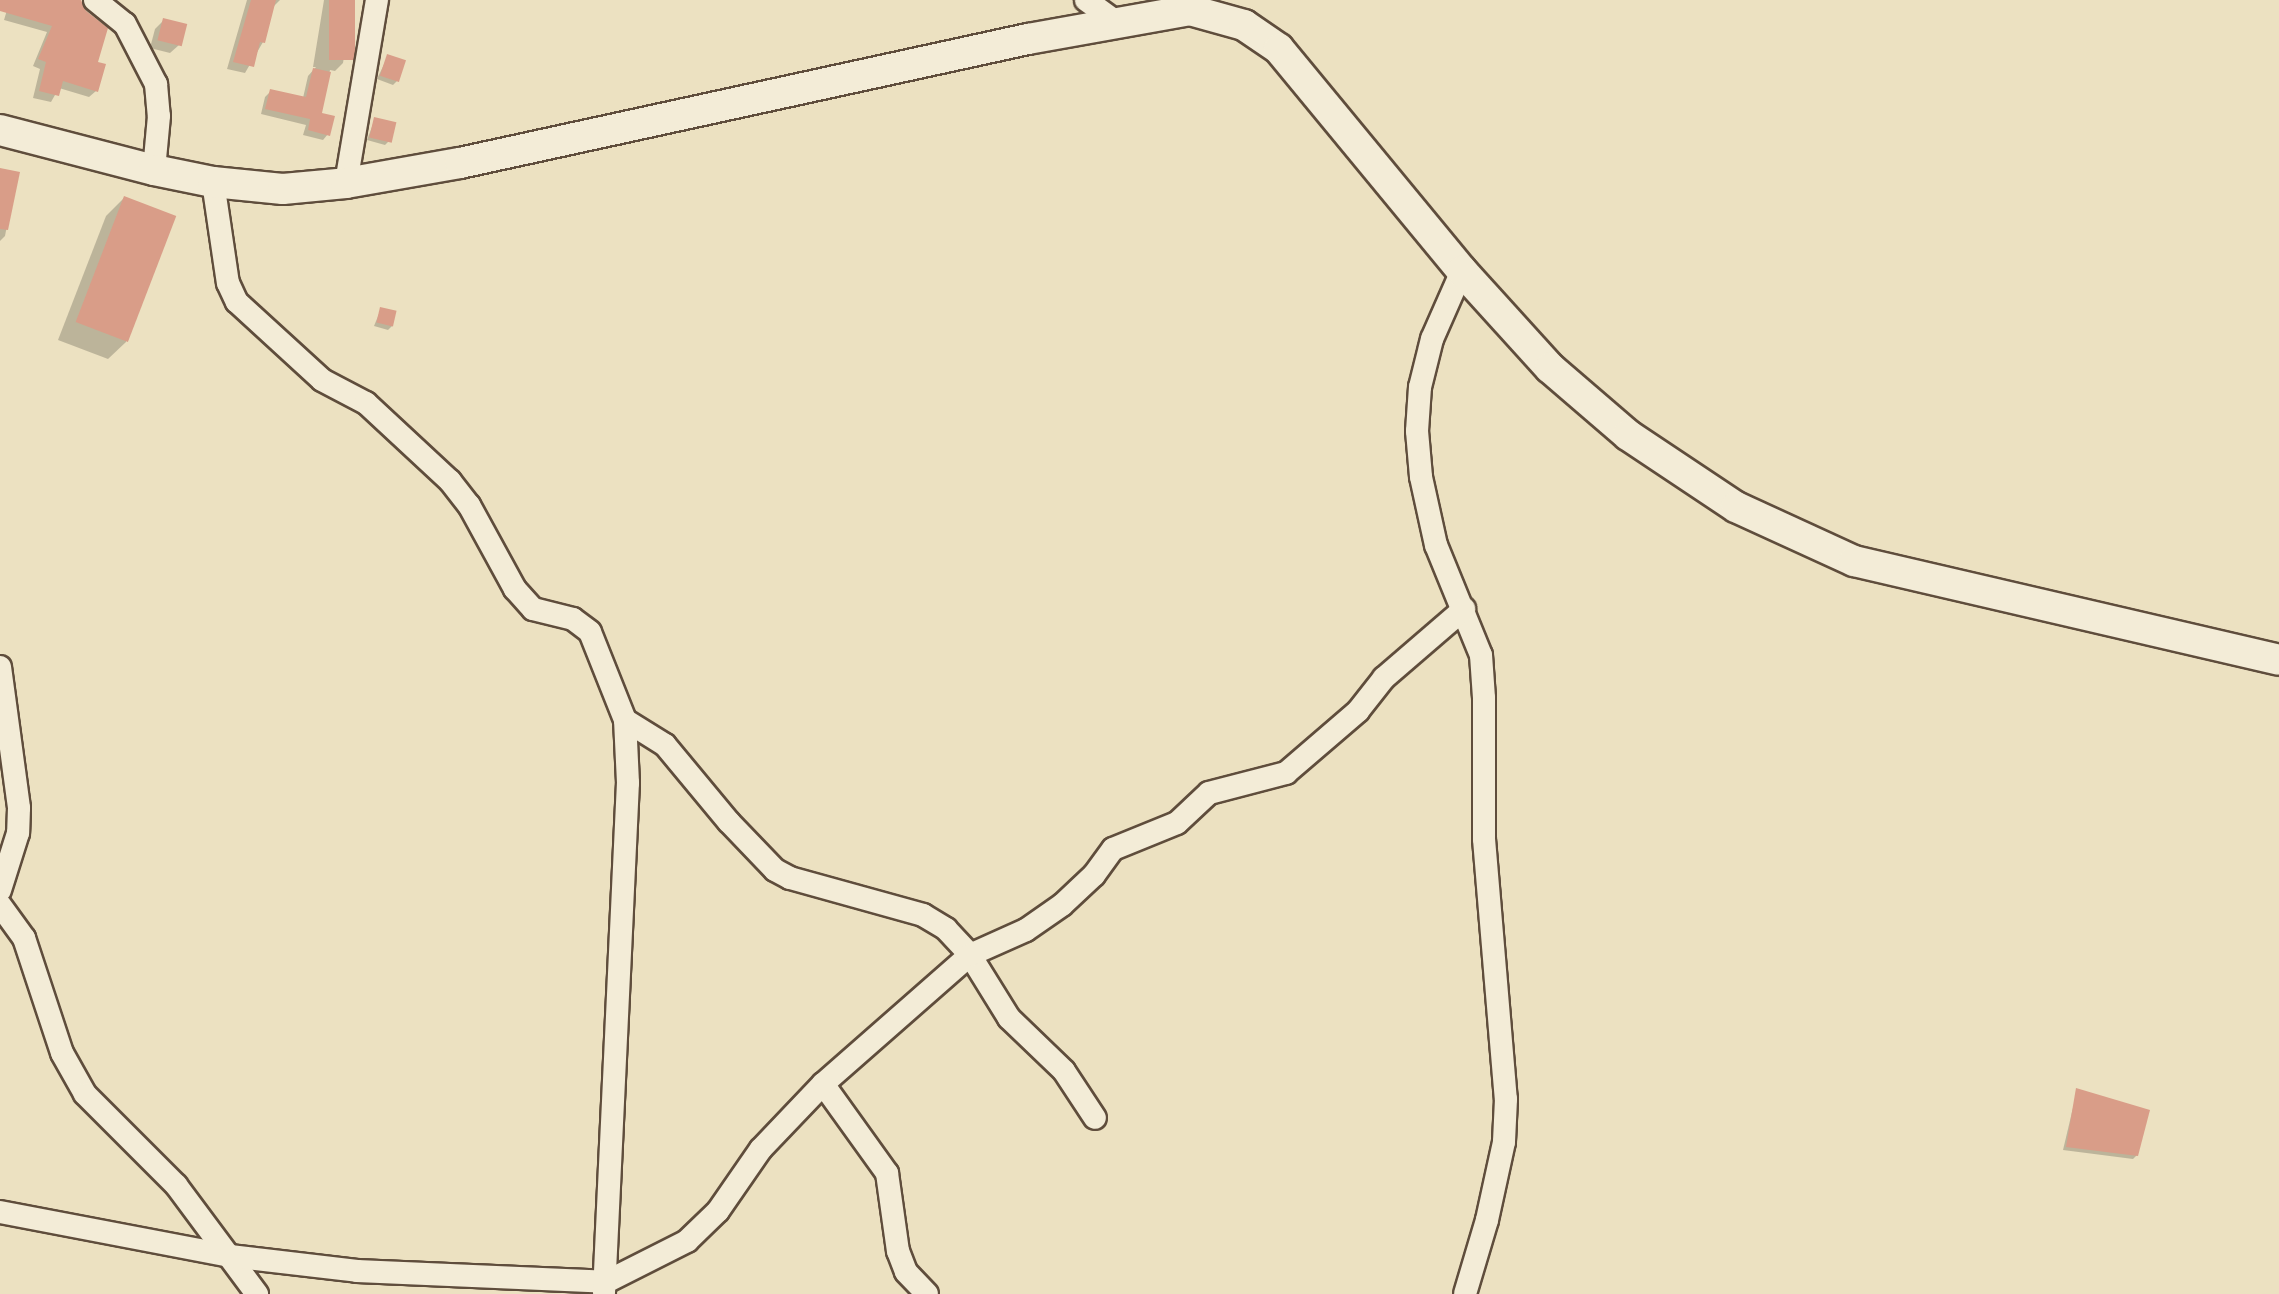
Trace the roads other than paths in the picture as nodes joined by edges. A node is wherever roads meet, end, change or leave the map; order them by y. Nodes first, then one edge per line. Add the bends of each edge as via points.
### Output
1 (95, 0) edge
2 (377, 0) edge
3 (1086, 0) edge
4 (1116, 22) junction
5 (0, 130) edge
6 (154, 170) junction
7 (213, 182) junction
8 (346, 183) junction
9 (1462, 271) junction
10 (1464, 609) junction
11 (2279, 660) edge
12 (0, 667) edge
13 (625, 720) junction
14 (0, 890) edge
15 (0, 905) edge
16 (970, 955) junction
17 (823, 1084) junction
18 (1095, 1118) dead end
19 (0, 1212) edge
20 (230, 1256) junction
21 (605, 1288) edge
22 (257, 1294) edge
23 (927, 1294) edge
24 (1465, 1294) edge

1 - 6 street via 125,24 156,84
2 - 8 street
3 - 4 street
4 - 8 main road
4 - 9 main road via 1190,10 1244,25 1279,49
5 - 6 main road
6 - 7 main road
7 - 8 main road via 283,189
7 - 13 street via 228,283 237,302 322,380 366,403 450,481 515,589 533,609 573,619 590,632
9 - 10 street via 1432,339 1420,387 1417,431 1436,545
9 - 11 main road via 1550,368 1628,435 1736,507 1854,561
10 - 16 street via 1286,773 1209,793 1177,823 1113,849 1062,905 1026,930
10 - 24 street via 1481,655 1485,853 1506,1099 1504,1142
12 - 14 street via 19,808 18,833
13 - 16 street via 665,745 775,870 923,915 946,929
13 - 21 street via 629,754
15 - 20 street via 24,938 62,1053 85,1094 176,1185
16 - 17 street
16 - 18 street via 1009,1018 1064,1071
17 - 21 street via 761,1149 718,1211 687,1241
17 - 23 street via 887,1173 898,1251 906,1272
19 - 20 street
20 - 21 street via 393,1275
20 - 22 street

